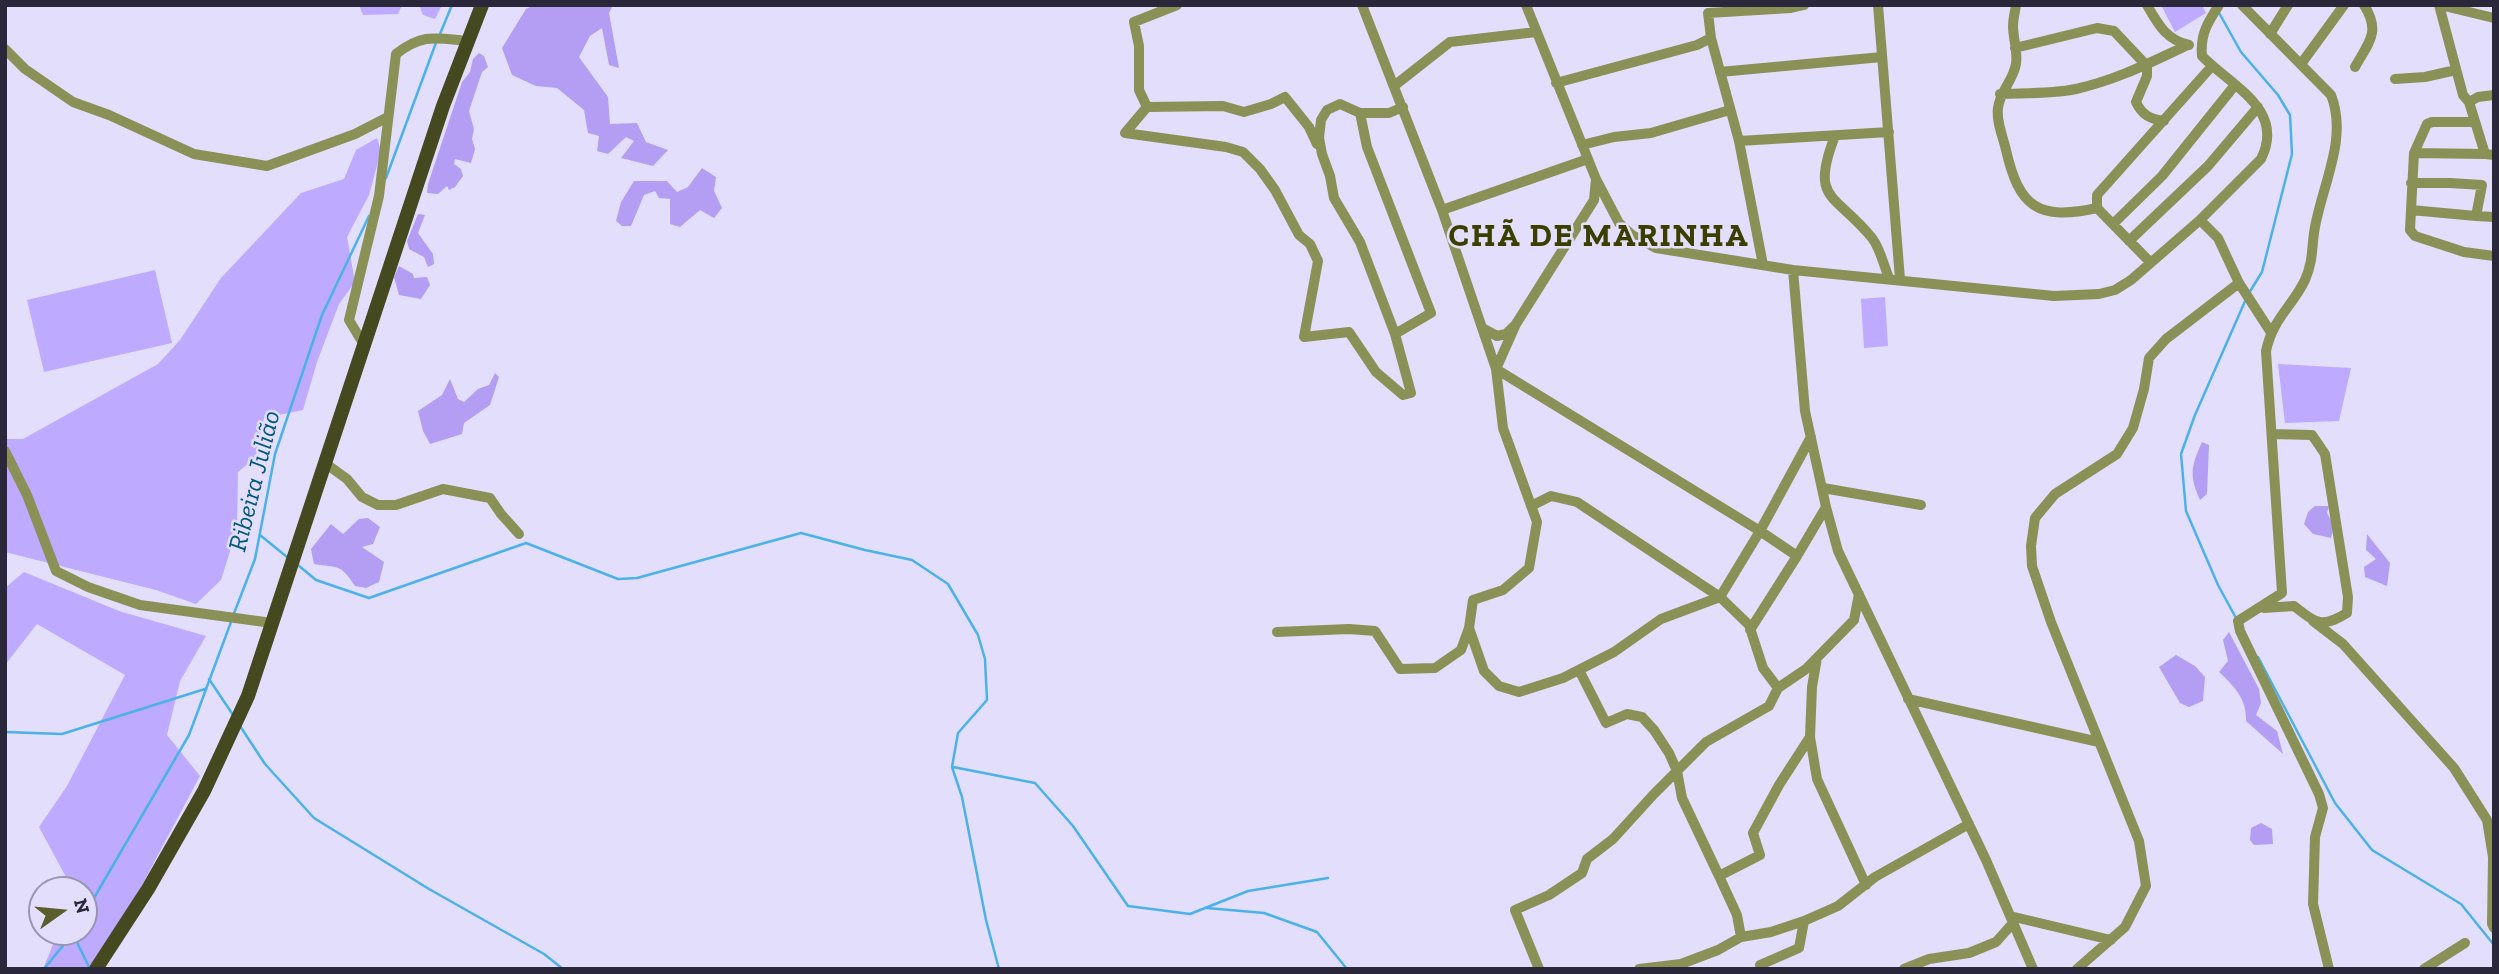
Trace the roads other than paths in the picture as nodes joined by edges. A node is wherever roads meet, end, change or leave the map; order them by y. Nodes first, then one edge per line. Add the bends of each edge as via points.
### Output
1 (482, 5) edge
2 (1177, 5) edge
3 (1362, 5) edge
4 (1525, 5) edge
5 (1804, 5) edge
6 (1878, 5) edge
7 (2016, 5) edge
8 (2147, 5) edge
9 (2219, 5) edge
10 (2242, 5) edge
11 (2288, 5) edge
12 (2344, 5) edge
13 (2364, 5) edge
14 (2439, 5) edge
15 (1707, 9) edge
16 (2494, 18) edge
17 (1536, 32) junction
18 (2270, 34) junction
19 (1711, 38) junction
20 (467, 41) junction
21 (2188, 45) junction
22 (2015, 48) junction
23 (2202, 48) junction
24 (5, 49) edge
25 (1882, 57) junction
26 (2301, 64) junction
27 (2147, 65) junction
28 (2211, 66) junction
29 (2355, 67) dead end
30 (2456, 70) junction
31 (1720, 72) junction
32 (2395, 79) dead end
33 (1556, 83) junction
34 (2235, 85) junction
35 (1394, 86) junction
36 (2000, 94) junction
37 (2494, 95) edge
38 (2469, 102) junction
39 (1147, 107) junction
40 (1403, 107) junction
41 (2258, 107) junction
42 (1730, 110) junction
43 (1360, 113) junction
44 (388, 117) junction
45 (2164, 121) junction
46 (2475, 122) junction
47 (1889, 132) junction
48 (1835, 136) junction
49 (1739, 141) junction
50 (1582, 145) junction
51 (2414, 153) junction
52 (1322, 154) junction
53 (2489, 154) edge
54 (1588, 159) junction
55 (1596, 179) junction
56 (2411, 183) junction
57 (2488, 186) edge
58 (2097, 208) junction
59 (2411, 210) junction
60 (1442, 211) junction
61 (2476, 216) junction
62 (2494, 217) edge
63 (2200, 220) junction
64 (2113, 224) junction
65 (2129, 241) junction
66 (2494, 256) edge
67 (2150, 262) junction
68 (1763, 265) junction
69 (1793, 270) junction
70 (1895, 279) junction
71 (2239, 282) junction
72 (1516, 324) junction
73 (1482, 328) junction
74 (2270, 331) junction
75 (1395, 334) junction
76 (364, 345) junction
77 (1496, 369) junction
78 (2272, 434) junction
79 (1811, 437) junction
80 (5, 451) edge
81 (325, 463) junction
82 (1823, 488) junction
83 (1921, 505) dead end
84 (1531, 506) junction
85 (1826, 507) junction
86 (1760, 531) junction
87 (520, 534) dead end
88 (1797, 556) junction
89 (1859, 594) junction
90 (1720, 597) junction
91 (2253, 612) junction
92 (2313, 621) junction
93 (272, 623) junction
94 (1469, 628) junction
95 (1750, 630) junction
96 (1277, 632) dead end
97 (1817, 659) junction
98 (1579, 670) junction
99 (1777, 688) junction
100 (1908, 699) junction
101 (1810, 737) junction
102 (2099, 742) junction
103 (1676, 771) junction
104 (1969, 824) junction
105 (1719, 876) junction
106 (1866, 884) junction
107 (2012, 920) junction
108 (1804, 921) junction
109 (2494, 928) edge
110 (1741, 937) junction
111 (2111, 940) junction
112 (2465, 943) dead end
113 (96, 969) edge
114 (1539, 969) edge
115 (1639, 969) edge
116 (1762, 969) edge
117 (1904, 969) edge
118 (2033, 969) edge
119 (2077, 969) edge
120 (2329, 969) edge
121 (2424, 969) edge

1 - 20 main road
2 - 39 street via 1134,22 1139,90
3 - 35 street
4 - 17 street
5 - 15 street
6 - 25 street
7 - 22 street
8 - 21 street via 2167,36
9 - 23 street via 2205,26
10 - 18 street
11 - 18 street
12 - 26 street
13 - 29 street via 2374,28
14 - 16 street
14 - 30 street
15 - 19 street
17 - 33 street
17 - 35 street via 1450,42
18 - 26 street
19 - 31 street
19 - 33 street via 1697,46
20 - 44 street via 413,41 396,54
20 - 76 main road
21 - 23 street
21 - 27 street
22 - 27 street via 2097,28 2114,31
22 - 36 street via 2016,62
23 - 28 street via 2202,56
24 - 44 street via 25,69 74,102 194,154 267,166
25 - 31 street
25 - 47 street
26 - 74 street via 2331,94 2338,112 2338,134 2315,228 2313,259 2304,283
27 - 36 street via 2075,89
27 - 45 street via 2136,102 2140,112
28 - 34 street
28 - 45 street
30 - 32 street
30 - 38 street
31 - 42 street
33 - 50 street
34 - 41 street
34 - 64 street via 2162,176
35 - 40 street
36 - 58 street via 1997,112 2020,192 2038,209 2062,213
37 - 38 street
38 - 46 street
39 - 52 street via 1223,106 1244,112 1285,97 1309,127
39 - 75 street via 1125,133 1243,152 1275,190 1318,261 1304,337 1349,332 1376,372 1403,395 1411,393
40 - 43 street via 1389,113
40 - 60 street
41 - 63 street via 2268,135 2261,159
41 - 65 street via 2208,166
42 - 49 street
42 - 50 street via 1651,133
43 - 52 street via 1340,104 1327,110 1321,120
43 - 75 street via 1367,147 1431,313
44 - 76 street via 379,196 349,320
45 - 58 street via 2097,195
46 - 51 street via 2427,124
46 - 53 street
47 - 48 street
47 - 70 street
48 - 49 street
48 - 70 street via 1824,164 1824,184 1838,206 1874,240
49 - 68 street
50 - 54 street
51 - 53 street
51 - 56 street
52 - 75 street via 1334,198 1360,242
54 - 55 street
54 - 60 street
55 - 68 street via 1619,223 1643,242
55 - 72 street via 1594,200
56 - 57 street
56 - 59 street
57 - 61 street
58 - 64 street
59 - 61 street
59 - 66 street via 2410,230 2415,236
60 - 73 street
61 - 62 street
63 - 67 street
63 - 71 street via 2218,238
64 - 65 street
65 - 67 street
67 - 70 street via 2115,290 2083,296
68 - 69 street
69 - 70 street
69 - 79 street
71 - 74 street
71 - 102 street via 2166,339 2149,358 2133,428 2117,454 2055,494 2035,518 2032,566
72 - 73 street via 1497,337
72 - 77 street
73 - 77 street
74 - 78 street via 2266,351
76 - 81 main road
77 - 84 street via 1503,428
77 - 86 street
78 - 91 street via 2282,593
78 - 92 street via 2312,435 2325,454 2347,613 2329,623
79 - 82 street
79 - 86 street
80 - 93 street via 56,571 140,605
81 - 87 street via 362,497 378,505 396,505 443,489 490,498
81 - 93 main road
82 - 83 street
82 - 85 street
84 - 90 street via 1551,496 1577,502
84 - 94 street via 1537,522 1529,568 1503,590 1473,600
85 - 88 street
85 - 89 street via 1838,551
86 - 88 street
86 - 90 street
88 - 95 street
89 - 97 street via 1854,620
89 - 100 street
90 - 95 street
90 - 98 street via 1661,619
91 - 92 street via 2294,606
91 - 120 street via 2238,621 2240,631 2323,808 2315,837 2314,904
92 - 109 street via 2343,643 2454,768 2487,820 2494,857
93 - 113 main road via 248,696 204,791
94 - 96 street via 1461,650 1435,668 1400,668 1375,631
94 - 98 street via 1484,671 1499,686 1519,692
95 - 99 street via 1763,668
97 - 99 street
97 - 101 street
98 - 103 street via 1606,723 1627,714 1642,717 1670,753
99 - 103 street via 1769,706 1706,742
100 - 102 street
100 - 104 street
101 - 105 street via 1753,833 1760,855
101 - 106 street via 1816,779
102 - 111 street via 2138,841 2146,886 2125,927
103 - 105 street via 1682,798
103 - 114 street via 1613,839 1587,859 1582,873 1515,910
104 - 106 street
104 - 107 street
105 - 110 street via 1737,915
106 - 108 street via 1839,906
107 - 111 street
107 - 117 street via 1996,942
107 - 118 street
108 - 110 street
108 - 116 street via 1799,948 1760,965
110 - 115 street via 1681,964
111 - 119 street
112 - 121 street

